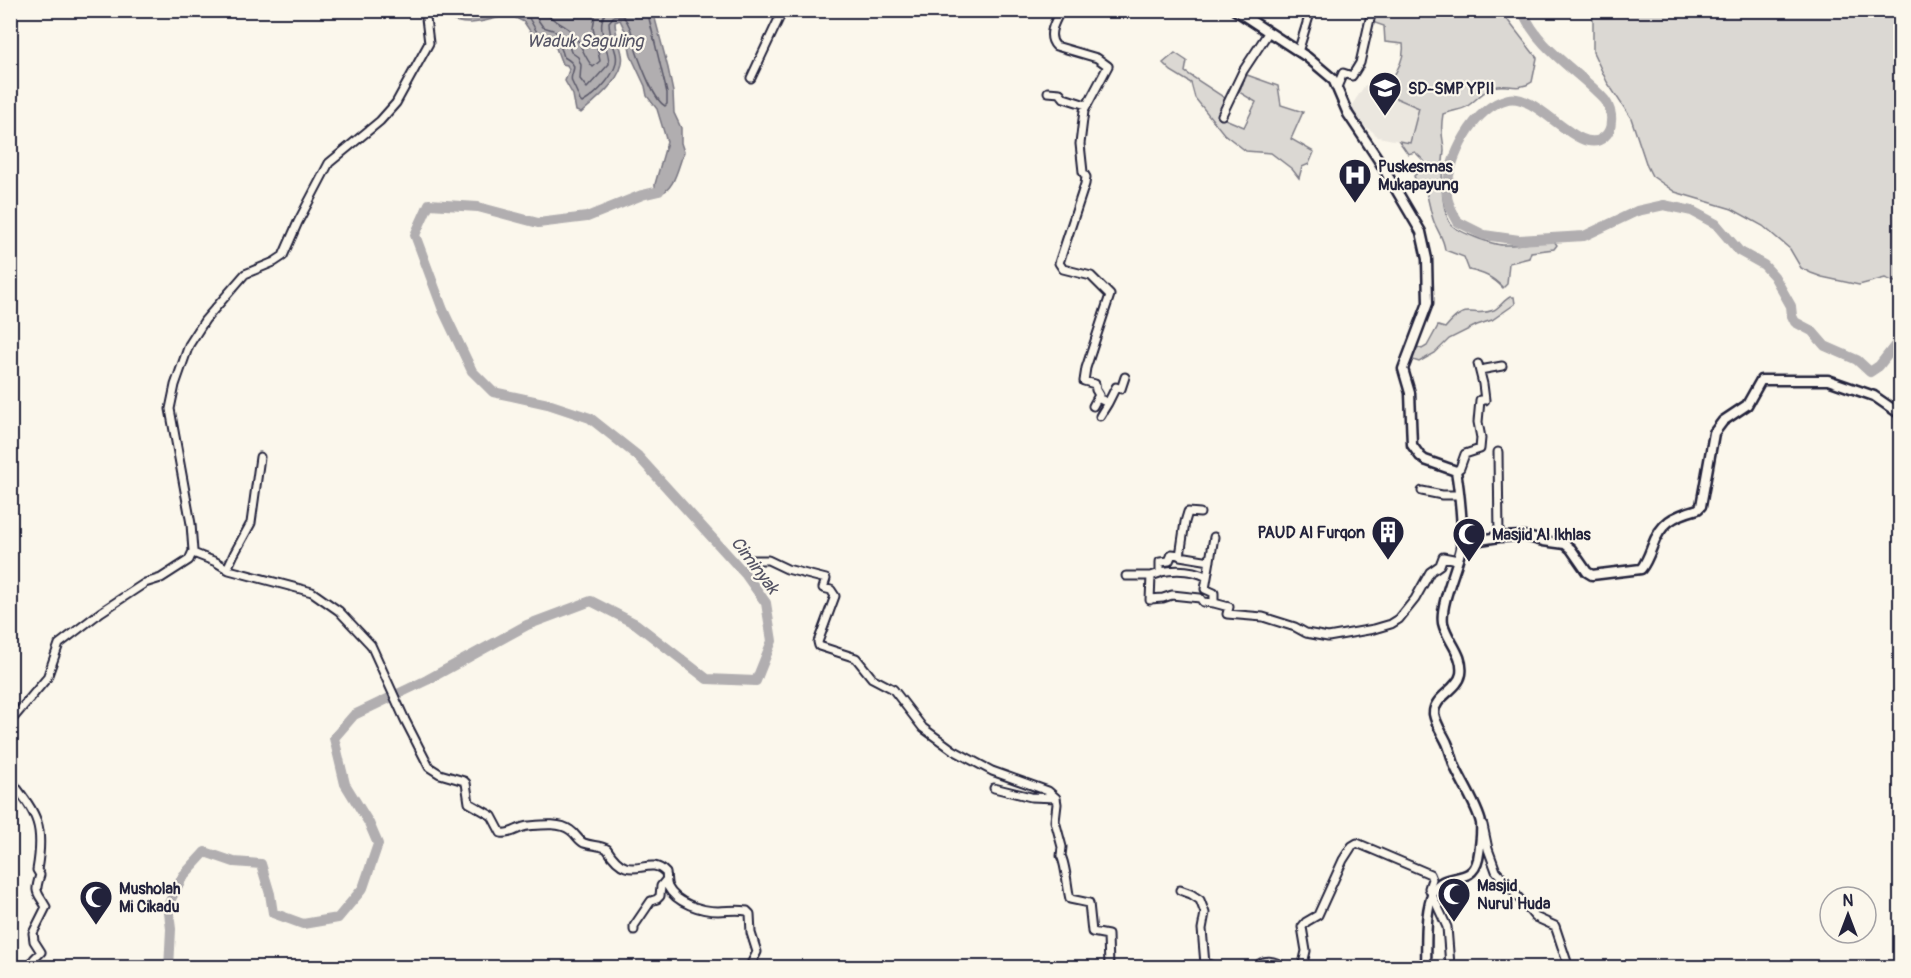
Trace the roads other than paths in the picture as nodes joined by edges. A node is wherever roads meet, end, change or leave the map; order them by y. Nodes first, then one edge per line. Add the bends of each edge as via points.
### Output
1 (425, 10) edge
2 (783, 10) edge
3 (1061, 10) edge
4 (1235, 10) edge
5 (1311, 10) edge
6 (1372, 10) edge
7 (1248, 14) edge
8 (1268, 33) junction
9 (1298, 52) junction
10 (751, 78) dead end
11 (1337, 87) junction
12 (1048, 92) dead end
13 (1086, 105) junction
14 (1222, 115) dead end
15 (1502, 366) dead end
16 (1125, 377) dead end
17 (1098, 398) junction
18 (1108, 402) junction
19 (1093, 406) dead end
20 (1900, 414) edge
21 (1100, 416) dead end
22 (1498, 452) dead end
23 (260, 457) dead end
24 (1456, 471) junction
25 (1422, 491) dead end
26 (1459, 495) junction
27 (1200, 513) dead end
28 (1214, 537) dead end
29 (1499, 537) junction
30 (1461, 543) junction
31 (193, 553) junction
32 (1180, 555) junction
33 (752, 560) dead end
34 (1458, 560) junction
35 (1210, 561) junction
36 (227, 569) junction
37 (1160, 572) junction
38 (1126, 576) dead end
39 (1151, 576) junction
40 (1207, 577) junction
41 (1214, 603) junction
42 (10, 722) edge
43 (10, 779) edge
44 (994, 788) dead end
45 (1056, 798) junction
46 (1480, 820) junction
47 (666, 880) junction
48 (1180, 890) dead end
49 (1432, 896) junction
50 (634, 930) dead end
51 (1203, 966) edge
52 (1450, 966) dead end
53 (36, 968) edge
54 (749, 968) edge
55 (1109, 968) edge
56 (1217, 968) edge
57 (1255, 968) edge
58 (1285, 968) edge
59 (1302, 968) edge
60 (1426, 968) edge
61 (1569, 968) edge

1 - 31 street via 429,43 396,103 328,163 283,256 245,274 189,345 170,409
2 - 10 street
3 - 13 street via 1053,30 1053,43 1097,58 1108,66
4 - 7 street
5 - 9 street
6 - 11 street via 1360,63 1352,76 1343,73
7 - 8 street
8 - 9 street
8 - 14 street via 1243,71
9 - 11 street via 1328,74
11 - 24 street via 1348,114 1424,240 1428,303 1403,369 1410,393 1412,445 1425,460
12 - 13 street
13 - 17 street via 1080,144 1085,184 1059,263 1063,269 1091,276 1110,295 1084,381 1095,384
15 - 24 street via 1479,367 1485,400 1480,400 1480,448 1465,454
16 - 18 street via 1121,389 1116,387
17 - 18 street
17 - 19 street
18 - 21 street
20 - 29 street via 1874,396 1828,381 1763,379 1747,405 1723,421 1714,433 1701,506 1662,526 1641,569 1592,575 1565,544 1524,536
22 - 29 street
23 - 36 street via 251,523
24 - 26 street
25 - 26 street
26 - 30 street
27 - 32 street via 1188,512
28 - 35 street
29 - 30 street
30 - 34 street
31 - 36 street
31 - 42 street via 189,560 145,583 59,644 47,678
32 - 35 street
32 - 37 street via 1160,562
33 - 45 street via 768,560 826,579 823,588 835,596 819,646 856,658 872,678 893,689 923,728 953,750 978,765
34 - 41 street via 1443,557 1395,622 1343,636 1311,634 1263,618 1227,614 1229,607
34 - 46 street via 1443,616 1460,658 1460,675 1434,712
35 - 40 street
36 - 47 street via 312,592 339,611 371,645 429,767 464,781 469,803 492,816 501,833 524,826 563,827 577,839 607,849 626,868 659,867 666,873
37 - 39 street
37 - 40 street via 1197,572
38 - 39 street
39 - 41 street via 1150,599 1172,595
40 - 41 street via 1205,589 1214,593
43 - 53 street via 32,809 40,832 36,892 46,907 33,933 41,952 34,959
44 - 45 street
45 - 55 street via 1055,821 1070,899 1089,903 1092,932 1108,934
46 - 49 street via 1475,867 1466,877 1441,883
46 - 61 street via 1496,871 1535,917 1555,926
47 - 50 street via 660,896 651,900
47 - 54 street via 670,890 688,904 750,914 757,952
48 - 51 street via 1200,900 1205,913
49 - 52 street via 1447,927
49 - 59 street via 1430,874 1355,843 1318,915 1302,927 1306,951
49 - 60 street
51 - 56 street
57 - 58 street via 1265,960

